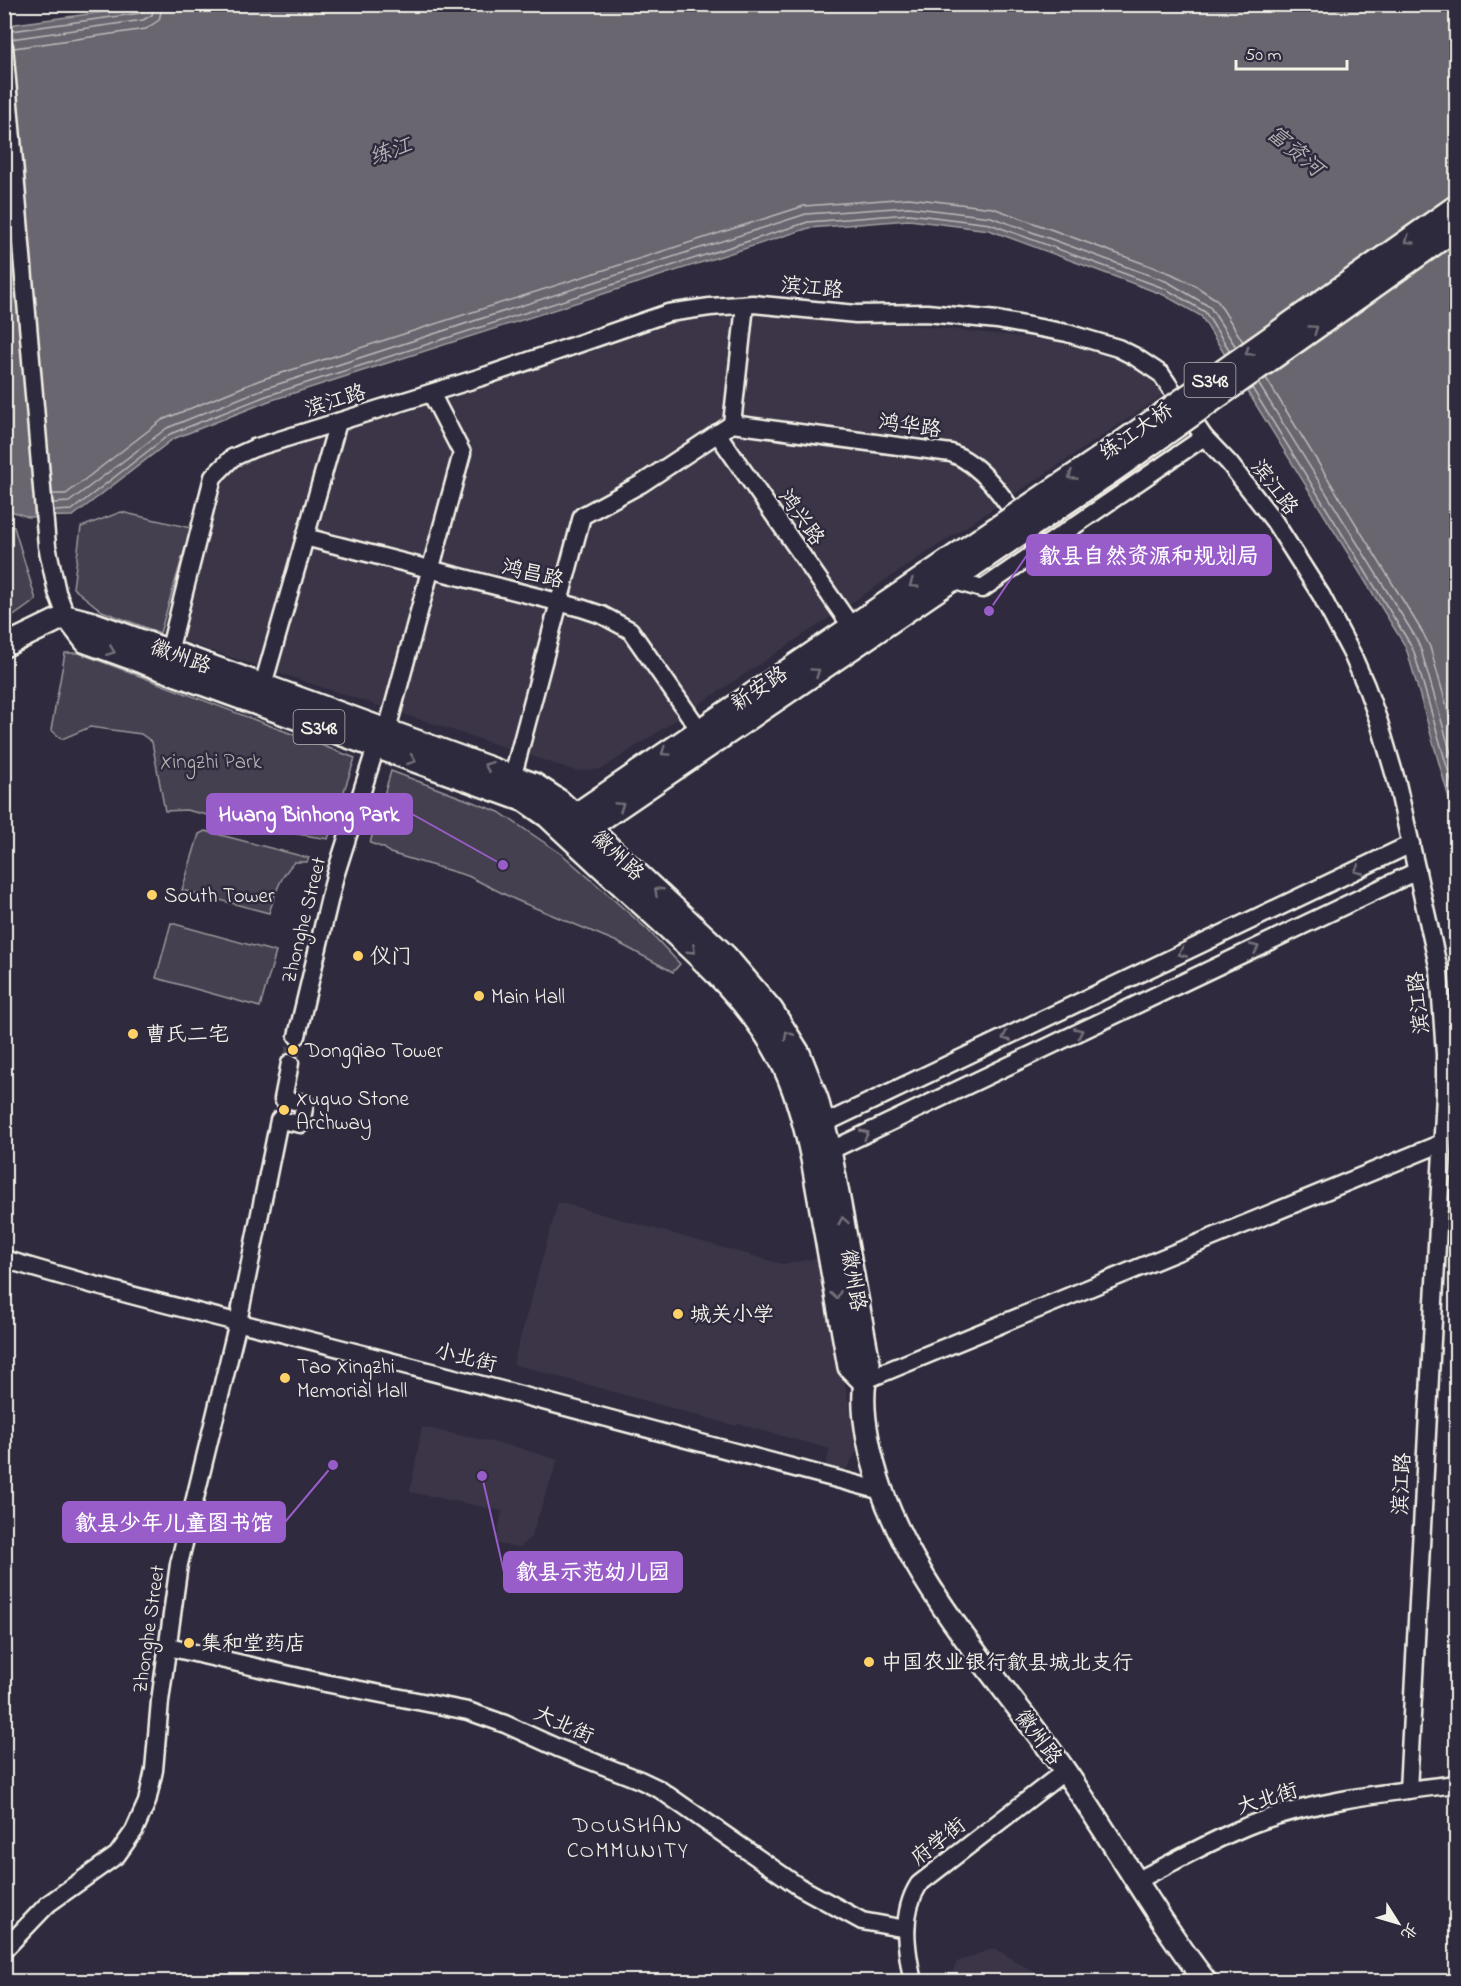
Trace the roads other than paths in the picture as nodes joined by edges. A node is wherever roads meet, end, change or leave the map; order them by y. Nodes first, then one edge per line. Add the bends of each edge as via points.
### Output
1 (4, 46) edge
2 (1456, 206) edge
3 (1456, 229) edge
4 (745, 305) junction
5 (430, 393) junction
6 (338, 422) junction
7 (732, 423) junction
8 (717, 434) junction
9 (1204, 437) junction
10 (305, 537) junction
11 (1038, 550) junction
12 (967, 558) junction
13 (431, 569) junction
14 (952, 580) junction
15 (559, 603) junction
16 (66, 616) junction
17 (851, 626) junction
18 (4, 646) edge
19 (169, 652) junction
20 (263, 685) junction
21 (699, 729) junction
22 (382, 738) junction
23 (513, 775) junction
24 (573, 827) junction
25 (1411, 844) junction
26 (1417, 871) junction
27 (297, 1036) tunnel mouth
28 (290, 1064) tunnel mouth
29 (815, 1128) junction
30 (1442, 1143) junction
31 (821, 1155) junction
32 (4, 1259) edge
33 (237, 1322) junction
34 (863, 1381) junction
35 (882, 1491) junction
36 (168, 1647) junction
37 (1065, 1771) junction
38 (1456, 1784) edge
39 (1415, 1789) junction
40 (1136, 1881) junction
41 (906, 1929) junction
42 (4, 1950) edge
43 (913, 1982) edge
44 (1206, 1982) edge

1 - 16 street via 48,546
2 -> 12 main road, 练江大桥 / S348, bridge via 1115,447
12 -> 3 main road, 练江大桥 / S348, bridge via 1125,462
4 - 5 street, 滨江路 via 668,314
4 - 7 street
4 - 9 street, 滨江路 via 856,314 962,316 1067,333 1118,348 1161,374
5 - 6 street, 滨江路
5 - 13 street, Zhonghe Street via 462,453
6 - 10 street
6 - 19 street, 滨江路 via 254,448 217,470
7 - 8 street
7 - 11 street, 鸿华路 via 961,457 985,474
8 - 15 street via 641,484 582,516
8 - 17 street, 鸿兴路
9 - 11 street
9 - 25 street, 滨江路 via 1274,521 1335,621 1379,722
10 - 13 street, 鸿昌路
10 - 20 street
11 - 14 street via 982,589
12 - 14 main road, 新安路 / S348
12 -> 17 main road, 新安路 / S348
13 - 15 street, 鸿昌路
13 - 22 street, Zhonghe Street
24 -> 14 main road, 新安路 / S348
15 - 21 street, 鸿昌路 via 602,615 630,630
15 - 23 street
16 - 18 main road
16 - 19 main road, 徽州路 / S348
16 -> 22 main road, 徽州路 / S348 via 86,642
17 - 21 main road, 新安路 / S348
19 - 20 main road, 徽州路 / S348
20 - 22 main road, 徽州路 / S348
21 -> 24 main road, 新安路 / S348
23 -> 22 main road, 徽州路 / S348
22 -> 24 main road, 徽州路 / S348 via 525,801 548,817
22 - 27 street, Zhonghe Street via 335,876
23 - 24 main road, 徽州路 / S348 via 548,792
24 - 29 main road, 徽州路 via 726,956 757,990 799,1053
25 - 26 street, 滨江路
25 -> 29 street
26 - 30 street, 滨江路 via 1439,969 1443,1012
31 -> 26 street
28 - 33 street, Zhonghe Street via 283,1099 305,1103 303,1115 301,1124 279,1120
29 - 31 main road, 徽州路
30 - 34 street
30 - 39 street, 滨江路
31 - 34 main road, 徽州路 via 869,1363
32 - 33 street, 小北街
33 - 35 street, 小北街
33 - 36 street, Zhonghe Street via 179,1564
34 - 35 main road, 徽州路 via 865,1423
35 - 37 main road, 徽州路 via 930,1586
36 - 41 street, 大北街 via 468,1711 505,1724 659,1789 798,1886 862,1921
36 - 42 street, Zhonghe Street via 152,1786 134,1831 117,1855 48,1904
37 - 40 main road, 徽州路
37 - 41 street, 府学街 via 925,1878 911,1900
38 - 39 street, 大北街
39 - 40 street, 大北街 via 1325,1805 1239,1829
40 - 44 main road, 徽州路
41 - 43 street, 府学街

